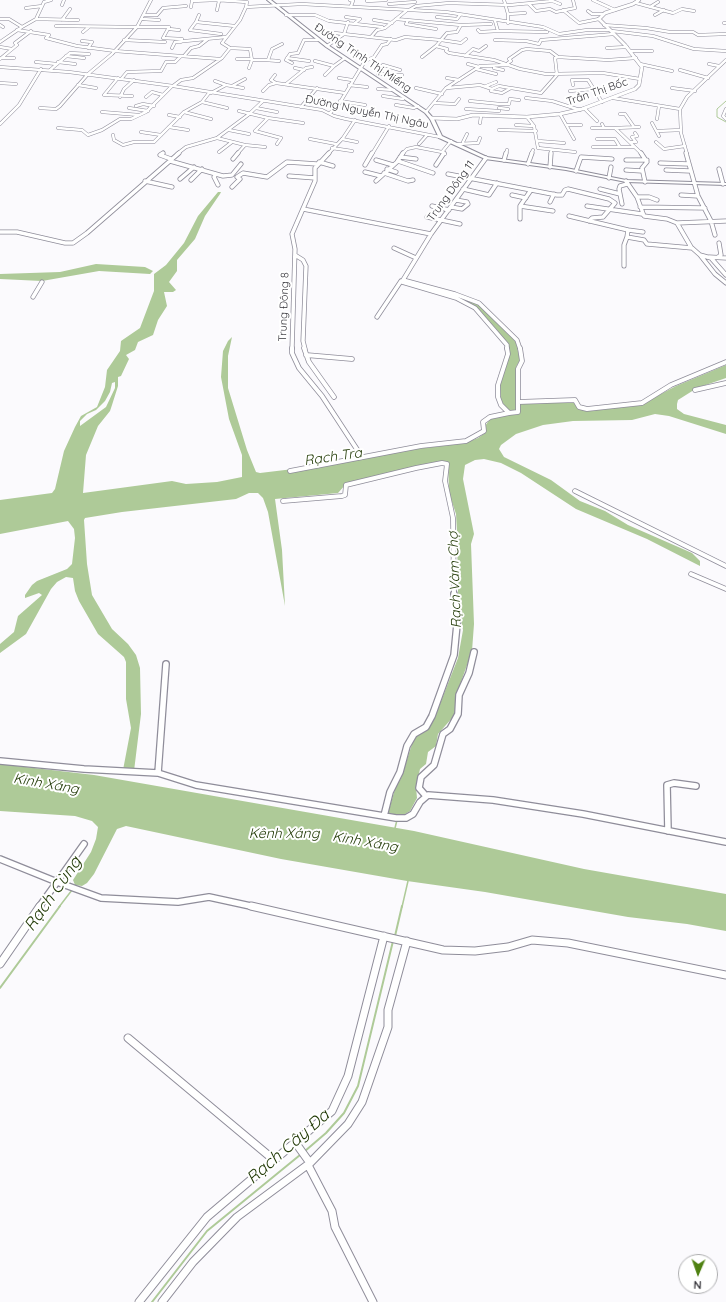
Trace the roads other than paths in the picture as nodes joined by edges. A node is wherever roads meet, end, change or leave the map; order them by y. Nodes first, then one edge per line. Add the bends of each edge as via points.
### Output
1 (51, 0) edge
2 (64, 0) edge
3 (151, 0) edge
4 (213, 0) edge
5 (219, 0) edge
6 (269, 0) edge
7 (350, 0) edge
8 (385, 0) edge
9 (428, 0) edge
10 (482, 0) edge
11 (504, 0) edge
12 (551, 0) edge
13 (573, 0) edge
14 (593, 0) edge
15 (639, 0) edge
16 (202, 1) junction
17 (224, 1) edge
18 (332, 1) edge
19 (367, 1) dead end
20 (416, 2) dead end
21 (658, 2) dead end
22 (636, 3) junction
23 (62, 4) dead end
24 (332, 4) junction
25 (389, 4) junction
26 (483, 4) junction
27 (529, 4) junction
28 (560, 4) dead end
29 (291, 5) junction
30 (372, 5) dead end
31 (430, 5) junction
32 (505, 5) junction
33 (42, 6) junction
34 (186, 6) dead end
35 (200, 6) dead end
36 (276, 6) junction
37 (352, 6) junction
38 (191, 7) dead end
39 (246, 7) junction
40 (650, 7) junction
41 (26, 8) dead end
42 (293, 8) dead end
43 (374, 8) junction
44 (70, 9) dead end
45 (390, 9) junction
46 (217, 10) dead end
47 (462, 10) dead end
48 (563, 10) junction
49 (614, 10) junction
50 (664, 10) junction
51 (407, 11) junction
52 (694, 11) dead end
53 (372, 12) dead end
54 (588, 12) dead end
55 (525, 13) dead end
56 (508, 14) junction
57 (602, 14) junction
58 (144, 15) junction
59 (200, 15) dead end
60 (286, 15) junction
61 (460, 15) junction
62 (655, 15) dead end
63 (423, 17) dead end
64 (437, 17) dead end
65 (0, 19) edge
66 (142, 19) junction
67 (396, 19) junction
68 (599, 19) junction
69 (36, 20) junction
70 (62, 20) junction
71 (159, 20) dead end
72 (374, 20) dead end
73 (408, 20) junction
74 (495, 20) junction
75 (196, 22) junction
76 (347, 22) junction
77 (421, 22) junction
78 (356, 23) junction
79 (392, 23) junction
80 (508, 23) junction
81 (579, 23) junction
82 (491, 24) dead end
83 (461, 25) junction
84 (478, 25) dead end
85 (495, 25) junction
86 (604, 25) junction
87 (56, 26) dead end
88 (71, 26) junction
89 (235, 26) junction
90 (22, 27) junction
91 (90, 27) junction
92 (137, 27) junction
93 (382, 27) junction
94 (169, 29) junction
95 (436, 29) dead end
96 (18, 30) junction
97 (179, 30) dead end
98 (190, 30) junction
99 (478, 30) dead end
100 (587, 30) junction
101 (498, 31) junction
102 (31, 32) junction
103 (84, 32) dead end
104 (327, 32) dead end
105 (547, 32) dead end
106 (611, 32) junction
107 (189, 34) dead end
108 (343, 34) junction
109 (726, 34) edge
110 (227, 36) junction
111 (371, 37) junction
112 (125, 39) junction
113 (140, 39) dead end
114 (208, 39) junction
115 (391, 39) junction
116 (318, 40) junction
117 (441, 40) junction
118 (466, 40) dead end
119 (495, 40) dead end
120 (563, 40) junction
121 (82, 41) dead end
122 (0, 42) edge
123 (165, 42) dead end
124 (181, 42) junction
125 (282, 44) dead end
126 (539, 44) junction
127 (564, 44) dead end
128 (327, 46) junction
129 (436, 46) junction
130 (486, 46) dead end
131 (0, 47) edge
132 (627, 47) junction
133 (88, 48) junction
134 (172, 48) dead end
135 (230, 48) junction
136 (607, 48) dead end
137 (12, 49) junction
138 (535, 50) junction
139 (115, 51) junction
140 (630, 51) junction
141 (652, 51) dead end
142 (726, 51) edge
143 (89, 54) dead end
144 (66, 56) junction
145 (182, 56) junction
146 (465, 56) junction
147 (422, 57) dead end
148 (558, 57) junction
149 (84, 58) dead end
150 (287, 58) junction
151 (345, 58) junction
152 (636, 58) junction
153 (1, 59) edge
154 (220, 59) junction
155 (237, 59) dead end
156 (252, 60) junction
157 (266, 60) junction
158 (610, 60) junction
159 (726, 60) edge
160 (279, 61) dead end
161 (308, 61) dead end
162 (315, 61) dead end
163 (36, 62) dead end
164 (10, 63) dead end
165 (58, 63) junction
166 (292, 63) dead end
167 (75, 64) dead end
168 (323, 64) junction
169 (468, 64) dead end
170 (508, 64) junction
171 (640, 64) junction
172 (709, 64) dead end
173 (614, 65) dead end
174 (129, 66) dead end
175 (334, 66) junction
176 (373, 66) dead end
177 (487, 66) junction
178 (719, 66) junction
179 (0, 67) edge
180 (312, 67) dead end
181 (317, 67) dead end
182 (249, 68) dead end
183 (295, 68) dead end
184 (360, 68) junction
185 (379, 68) junction
186 (477, 68) junction
187 (41, 69) junction
188 (50, 70) junction
189 (304, 70) junction
190 (386, 70) dead end
191 (400, 70) dead end
192 (503, 70) dead end
193 (680, 70) dead end
194 (672, 71) dead end
195 (126, 73) junction
196 (603, 73) junction
197 (88, 74) junction
198 (378, 74) junction
199 (496, 74) dead end
200 (275, 75) dead end
201 (325, 75) dead end
202 (402, 75) dead end
203 (557, 75) junction
204 (373, 77) junction
205 (120, 78) junction
206 (339, 78) dead end
207 (447, 78) dead end
208 (603, 78) dead end
209 (640, 78) junction
210 (708, 78) junction
211 (14, 79) dead end
212 (245, 79) dead end
213 (134, 80) junction
214 (352, 80) junction
215 (459, 80) junction
216 (215, 82) dead end
217 (496, 82) dead end
218 (0, 83) edge
219 (10, 83) junction
220 (276, 83) junction
221 (16, 84) dead end
222 (286, 84) junction
223 (226, 85) junction
224 (350, 85) junction
225 (573, 85) dead end
226 (78, 86) junction
227 (172, 86) junction
228 (231, 86) junction
229 (486, 86) junction
230 (523, 86) dead end
231 (367, 87) dead end
232 (96, 88) dead end
233 (243, 88) dead end
234 (316, 88) junction
235 (378, 88) dead end
236 (416, 88) dead end
237 (447, 88) junction
238 (510, 88) junction
239 (672, 88) dead end
240 (492, 89) junction
241 (594, 89) junction
242 (394, 90) junction
243 (263, 91) dead end
244 (531, 91) junction
245 (570, 91) dead end
246 (695, 91) junction
247 (210, 93) junction
248 (345, 93) junction
249 (541, 93) junction
250 (442, 94) junction
251 (163, 95) junction
252 (132, 96) dead end
253 (383, 96) dead end
254 (120, 97) junction
255 (258, 97) dead end
256 (146, 98) dead end
257 (459, 98) dead end
258 (526, 98) dead end
259 (613, 98) junction
260 (403, 99) junction
261 (501, 99) dead end
262 (542, 99) junction
263 (255, 100) junction
264 (519, 100) dead end
265 (263, 101) junction
266 (340, 101) junction
267 (470, 101) dead end
268 (202, 102) junction
269 (602, 102) junction
270 (434, 103) junction
271 (365, 105) dead end
272 (500, 105) junction
273 (136, 106) dead end
274 (154, 106) junction
275 (301, 106) junction
276 (396, 106) dead end
277 (418, 106) junction
278 (659, 106) junction
279 (40, 108) dead end
280 (129, 108) dead end
281 (227, 108) dead end
282 (256, 108) junction
283 (584, 108) junction
284 (466, 109) dead end
285 (508, 109) dead end
286 (680, 109) junction
287 (726, 109) edge
288 (580, 110) junction
289 (148, 111) junction
290 (239, 111) dead end
291 (102, 112) dead end
292 (184, 112) junction
293 (277, 112) dead end
294 (426, 112) junction
295 (498, 112) junction
296 (250, 113) junction
297 (330, 113) junction
298 (560, 114) junction
299 (620, 114) dead end
300 (140, 115) junction
301 (169, 115) dead end
302 (481, 116) junction
303 (180, 117) junction
304 (498, 117) junction
305 (527, 117) junction
306 (211, 118) dead end
307 (268, 118) junction
308 (431, 118) junction
309 (657, 119) dead end
310 (726, 119) edge
311 (355, 120) junction
312 (597, 121) dead end
313 (304, 123) dead end
314 (480, 123) dead end
315 (652, 123) dead end
316 (0, 124) edge
317 (581, 124) dead end
318 (602, 124) dead end
319 (516, 125) dead end
320 (568, 125) junction
321 (389, 126) junction
322 (534, 126) junction
323 (634, 127) junction
324 (639, 127) dead end
325 (58, 128) dead end
326 (168, 128) junction
327 (592, 128) dead end
328 (604, 128) junction
329 (615, 128) junction
330 (188, 130) dead end
331 (229, 130) junction
332 (499, 130) dead end
333 (681, 130) junction
334 (536, 131) junction
335 (656, 131) junction
336 (141, 132) dead end
337 (182, 132) dead end
338 (635, 133) dead end
339 (249, 134) dead end
340 (427, 134) junction
341 (467, 134) dead end
342 (113, 135) dead end
343 (161, 135) junction
344 (660, 136) dead end
345 (440, 137) junction
346 (217, 138) junction
347 (480, 138) dead end
348 (310, 139) dead end
349 (342, 139) junction
350 (574, 139) dead end
351 (597, 139) dead end
352 (451, 141) junction
353 (538, 141) junction
354 (232, 142) junction
355 (357, 142) dead end
356 (463, 142) junction
357 (630, 142) junction
358 (656, 142) dead end
359 (564, 143) dead end
360 (277, 144) dead end
361 (336, 144) junction
362 (419, 144) dead end
363 (458, 144) junction
364 (245, 145) junction
365 (620, 146) junction
366 (685, 146) junction
367 (265, 147) dead end
368 (594, 147) dead end
369 (634, 147) junction
370 (332, 148) junction
371 (507, 150) dead end
372 (533, 150) dead end
373 (551, 150) junction
374 (352, 151) dead end
375 (218, 152) dead end
376 (442, 152) junction
377 (575, 152) dead end
378 (163, 153) dead end
379 (400, 157) junction
380 (486, 158) junction
381 (232, 159) dead end
382 (416, 159) dead end
383 (612, 159) dead end
384 (171, 160) junction
385 (376, 160) dead end
386 (504, 160) junction
387 (626, 160) dead end
388 (647, 160) junction
389 (398, 161) junction
390 (318, 163) junction
391 (660, 163) dead end
392 (241, 164) dead end
393 (436, 164) dead end
394 (528, 164) junction
395 (689, 164) junction
396 (365, 165) dead end
397 (393, 165) junction
398 (333, 166) dead end
399 (611, 166) dead end
400 (194, 167) junction
401 (550, 167) junction
402 (637, 168) dead end
403 (202, 169) junction
404 (387, 169) junction
405 (719, 169) dead end
406 (626, 170) dead end
407 (642, 170) junction
408 (666, 170) dead end
409 (576, 171) junction
410 (690, 171) junction
411 (365, 172) dead end
412 (396, 172) dead end
413 (433, 173) dead end
414 (383, 174) junction
415 (448, 174) dead end
416 (215, 175) junction
417 (289, 176) dead end
418 (315, 178) junction
419 (471, 178) junction
420 (609, 178) junction
421 (180, 179) dead end
422 (191, 180) dead end
423 (413, 180) dead end
424 (145, 181) junction
425 (376, 181) dead end
426 (645, 182) junction
427 (497, 183) junction
428 (627, 183) junction
429 (694, 183) junction
430 (725, 184) edge
431 (218, 186) dead end
432 (172, 187) dead end
433 (232, 187) dead end
434 (464, 189) junction
435 (600, 189) dead end
436 (531, 190) junction
437 (554, 194) junction
438 (620, 194) junction
439 (512, 195) dead end
440 (681, 195) dead end
441 (698, 196) junction
442 (637, 197) junction
443 (526, 198) junction
444 (456, 200) junction
445 (657, 200) dead end
446 (550, 202) dead end
447 (622, 204) dead end
448 (432, 206) dead end
449 (520, 206) junction
450 (588, 206) dead end
451 (450, 208) junction
452 (640, 208) junction
453 (705, 208) junction
454 (303, 209) junction
455 (608, 210) junction
456 (553, 211) dead end
457 (642, 214) junction
458 (569, 216) dead end
459 (427, 217) dead end
460 (520, 219) dead end
461 (442, 220) junction
462 (589, 221) junction
463 (711, 221) junction
464 (726, 221) edge
465 (677, 223) junction
466 (460, 224) dead end
467 (628, 230) junction
468 (0, 232) edge
469 (643, 232) dead end
470 (431, 234) junction
471 (716, 235) dead end
472 (627, 237) junction
473 (719, 242) dead end
474 (394, 248) dead end
475 (692, 248) junction
476 (295, 255) junction
477 (700, 255) junction
478 (718, 256) junction
479 (709, 257) junction
480 (416, 258) junction
481 (726, 258) edge
482 (624, 266) dead end
483 (726, 275) edge
484 (402, 280) junction
485 (42, 282) dead end
486 (726, 283) edge
487 (34, 297) dead end
488 (377, 317) dead end
489 (306, 355) junction
490 (352, 359) dead end
491 (726, 362) edge
492 (726, 383) edge
493 (695, 390) dead end
494 (334, 397) dead end
495 (518, 402) junction
496 (509, 413) junction
497 (362, 457) junction
498 (290, 470) dead end
499 (575, 491) dead end
500 (283, 501) dead end
501 (726, 566) edge
502 (691, 574) dead end
503 (726, 589) edge
504 (474, 652) dead end
505 (166, 664) dead end
506 (0, 761) edge
507 (158, 773) junction
508 (696, 786) dead end
509 (426, 796) junction
510 (384, 816) junction
511 (668, 831) junction
512 (726, 842) edge
513 (84, 844) dead end
514 (0, 859) edge
515 (57, 882) junction
516 (387, 936) junction
517 (407, 941) junction
518 (0, 964) edge
519 (726, 975) edge
520 (128, 1038) dead end
521 (297, 1145) junction
522 (274, 1160) junction
523 (309, 1162) junction
524 (139, 1302) edge
525 (162, 1302) edge
526 (373, 1302) edge

1 - 33 street via 45,1
2 - 23 street
3 - 58 street
4 - 5 street
4 - 16 street
5 - 17 street
5 - 46 street
6 - 36 main road, Đường Trịnh Thị Miếng
7 - 37 street via 353,1
8 - 19 street
8 - 25 street
9 - 31 street
10 - 26 street
11 - 32 street
12 - 27 street
12 - 28 street
13 - 48 street via 574,8
14 - 49 street
15 - 22 street
16 - 35 street
16 - 38 street via 192,2
17 - 39 street via 247,2
18 - 24 street
20 - 25 street
21 - 40 street
22 - 40 street
22 - 49 street
24 - 29 street
24 - 37 street
25 - 30 street
25 - 45 street
26 - 31 street via 457,2
26 - 32 street
27 - 32 street
27 - 48 street via 536,11
29 - 36 street
29 - 42 street
31 - 51 street via 416,6
32 - 56 street
33 - 41 street
33 - 69 street
34 - 58 street via 163,8 157,15
36 - 39 street
36 - 60 main road, Đường Trịnh Thị Miếng
37 - 43 street
39 - 89 street
40 - 50 street
43 - 45 street
43 - 53 street
44 - 70 street
45 - 51 street
47 - 61 street
48 - 81 street
49 - 57 street
50 - 52 street via 674,13 682,9
50 - 62 street
51 - 61 street
51 - 67 street
54 - 57 street
55 - 56 street
56 - 80 street
57 - 68 street
58 - 66 street
59 - 75 street
60 - 76 street via 315,16 329,21
60 - 116 main road, Đường Trịnh Thị Miếng
61 - 64 street via 457,19
61 - 74 street
63 - 77 street
65 - 90 street via 9,19
66 - 71 street
66 - 92 street
67 - 73 street
67 - 79 street
68 - 81 street
68 - 86 street, Trần Thị Bốc
69 - 70 street
69 - 90 street
70 - 88 street via 77,20
72 - 79 street
73 - 77 street
73 - 95 street via 406,24
74 - 80 street
74 - 85 street
75 - 89 street
75 - 98 street
76 - 78 street
76 - 78 street via 346,16 360,18
76 - 108 street
77 - 83 street
78 - 93 street
79 - 93 street via 385,28
80 - 100 street via 543,27 560,34
81 - 100 street
82 - 83 street
83 - 117 street via 457,32 447,33
84 - 85 street
85 - 101 street
86 - 106 street, Trần Thị Bốc
86 - 109 street via 693,32 698,35
87 - 88 street
88 - 91 street
89 - 110 street
90 - 96 street
91 - 92 street
91 - 103 street
92 - 94 street
92 - 112 street
93 - 111 street
94 - 97 street
94 - 124 street via 163,38 182,39
96 - 102 street
96 - 122 street
98 - 107 street
98 - 110 street
99 - 101 street
100 - 106 street
101 - 105 street
102 - 133 street via 49,34 46,39
102 - 137 street via 15,43 17,45
104 - 108 street
106 - 120 street
106 - 132 street, Trần Thị Bốc
106 - 142 street via 653,36 694,49
108 - 111 street
108 - 128 street
110 - 114 street
110 - 135 street via 222,42
111 - 115 street
112 - 113 street
112 - 123 street
112 - 139 street
114 - 124 street
114 - 145 street
115 - 117 street via 400,40 405,37
115 - 184 street
116 - 128 main road, Đường Trịnh Thị Miếng
116 - 150 street via 304,40 298,53 290,54
117 - 118 street via 461,43
117 - 129 street
119 - 126 street
120 - 126 street via 541,40
120 - 127 street
121 - 133 street via 92,42
124 - 134 street via 175,42
125 - 157 street via 271,48
126 - 138 street
128 - 151 main road, Đường Trịnh Thị Miếng
129 - 146 street via 447,49 449,53
129 - 147 street
130 - 146 street via 479,51 473,49
131 - 137 street
132 - 136 street
132 - 140 street, Trần Thị Bốc
133 - 139 street
135 - 154 street
135 - 156 street via 250,49
137 - 153 street
138 - 148 street via 550,51
138 - 170 street via 522,50 509,59 511,61
139 - 145 street
139 - 197 street
140 - 141 street
140 - 152 street, Trần Thị Bốc
143 - 144 street via 73,53
144 - 149 street
144 - 165 street
145 - 154 street
145 - 195 street via 175,62 166,62 161,71
146 - 170 street via 488,58
148 - 158 street
148 - 203 street via 555,58
150 - 161 street
150 - 166 street via 286,62
151 - 175 street
151 - 184 main road, Đường Trịnh Thị Miếng
152 - 158 street
152 - 171 street, Trần Thị Bốc
153 - 164 street via 14,58
154 - 227 street via 193,78 181,80
155 - 156 street
156 - 157 street
156 - 182 street
157 - 160 street
158 - 173 street
159 - 178 street
162 - 168 street
163 - 165 street
165 - 167 street
165 - 188 street
168 - 175 street
168 - 181 street
169 - 186 street
170 - 177 street
170 - 203 street
171 - 194 street
171 - 209 street, Trần Thị Bốc
172 - 178 street
174 - 195 street
175 - 201 street
176 - 185 street
177 - 186 street
177 - 192 street
178 - 210 street
179 - 187 street, Đường Nguyễn Thị Ngâu
180 - 189 street
183 - 189 street
184 - 204 main road, Đường Trịnh Thị Miếng
184 - 214 street
185 - 190 street
185 - 191 street via 383,65
185 - 198 street
186 - 199 street
186 - 215 street
187 - 188 street, Đường Nguyễn Thị Ngâu
187 - 316 street via 19,105
188 - 197 street, Đường Nguyễn Thị Ngâu
189 - 222 street
193 - 210 street
195 - 205 street
196 - 203 street
196 - 208 street
196 - 209 street
197 - 205 street, Đường Nguyễn Thị Ngâu
197 - 226 street
198 - 202 street
198 - 204 street
200 - 220 street via 271,80
203 - 249 street
204 - 242 main road, Đường Trịnh Thị Miếng
205 - 213 street, Đường Nguyễn Thị Ngâu
205 - 254 street via 104,95
206 - 214 street
207 - 215 street
209 - 259 street, Trần Thị Bốc via 635,89
210 - 246 street
211 - 219 street
212 - 228 street
213 - 227 street, Đường Nguyễn Thị Ngâu
213 - 254 street via 124,88
214 - 224 street
215 - 237 street
216 - 223 street
217 - 229 street
218 - 219 street
219 - 221 street
220 - 222 street
220 - 243 street
222 - 234 street
223 - 228 street
223 - 247 street
224 - 231 street
224 - 248 street
225 - 241 street via 572,80 587,80
226 - 232 street
226 - 279 street via 56,110
227 - 247 street, Đường Nguyễn Thị Ngâu
227 - 251 street
228 - 233 street
229 - 237 street
229 - 240 street
230 - 244 street via 532,89
234 - 248 street
234 - 275 street
235 - 242 street
236 - 250 street
237 - 250 street
238 - 240 street via 499,86
238 - 240 street via 503,93
238 - 244 street
239 - 246 street
241 - 245 street
241 - 269 street
242 - 260 main road, Đường Trịnh Thị Miếng
244 - 249 street
246 - 286 street via 687,97
247 - 263 street, Đường Nguyễn Thị Ngâu
247 - 268 street
248 - 266 street
249 - 262 street
250 - 270 street
251 - 256 street via 152,92
251 - 274 street
252 - 254 street
253 - 260 street
255 - 263 street
257 - 270 street via 455,104
258 - 262 street
259 - 269 street, Trần Thị Bốc
259 - 278 street
260 - 277 main road, Đường Trịnh Thị Miếng
261 - 272 street
262 - 288 street
263 - 265 street, Đường Nguyễn Thị Ngâu
264 - 272 street via 510,99 509,104
265 - 275 street, Đường Nguyễn Thị Ngâu
265 - 282 street
266 - 271 street
266 - 297 street
267 - 272 street
268 - 281 street
268 - 292 street
269 - 283 street, Trần Thị Bốc
270 - 294 street
272 - 285 street
272 - 295 street
273 - 274 street
274 - 289 street
275 - 297 street, Đường Nguyễn Thị Ngâu
276 - 277 street
277 - 294 main road, Đường Trịnh Thị Miếng
278 - 286 street
278 - 309 street
280 - 289 street
282 - 293 street
282 - 296 street
283 - 288 street, Trần Thị Bốc
283 - 312 street
284 - 295 street
286 - 333 street
287 - 310 street via 723,116
288 - 298 street, Trần Thị Bốc
289 - 300 street
290 - 296 street
291 - 300 street
292 - 303 street
292 - 306 street
294 - 308 main road, Đường Trịnh Thị Miếng
295 - 304 street
296 - 307 street
296 - 331 street
297 - 311 street, Đường Nguyễn Thị Ngâu
298 - 305 street, Trần Thị Bốc
298 - 320 street
299 - 323 street via 625,114
300 - 325 street via 131,119 120,119 111,126 90,134 82,130
301 - 303 street
302 - 304 street, Trần Thị Bốc
302 - 308 street, Trần Thị Bốc via 470,115 457,119
302 - 314 street
303 - 326 street
304 - 305 street, Trần Thị Bốc
305 - 322 street
307 - 313 street
307 - 360 street via 255,131 281,138
308 - 345 main road, Đường Trịnh Thị Miếng
311 - 321 street, Đường Nguyễn Thị Ngâu
311 - 349 street
315 - 335 street
317 - 320 street
318 - 328 street
319 - 322 street
320 - 350 street
321 - 340 street, Đường Nguyễn Thị Ngâu
321 - 396 street
322 - 334 street
323 - 324 street
323 - 329 street
326 - 330 street
326 - 337 street
326 - 343 street
327 - 328 street
328 - 329 street
329 - 357 street
331 - 339 street
331 - 346 street
332 - 334 street
333 - 335 street
333 - 366 street
334 - 353 street
335 - 344 street
336 - 343 street
338 - 357 street via 637,136 632,137 636,142
340 - 345 street, Đường Nguyễn Thị Ngâu
340 - 362 street
341 - 356 street
342 - 343 street via 114,140 123,145 153,142
345 - 352 main road, Đường Nguyễn Thị Ngâu
346 - 354 street
346 - 384 street via 186,147
347 - 356 street via 478,143
348 - 361 street
349 - 355 street
349 - 361 street
351 - 365 street via 615,139
352 - 363 main road, Đường Nguyễn Thị Ngâu
352 - 376 street
353 - 359 street
353 - 373 street via 538,148
354 - 364 street
354 - 375 street
356 - 363 street
357 - 369 street
358 - 366 street via 664,149
361 - 370 street
363 - 380 main road, Đường Nguyễn Thị Ngâu
364 - 367 street
364 - 381 street
365 - 368 street
365 - 369 street
366 - 395 street
369 - 388 street
370 - 374 street
370 - 390 street
371 - 386 street
372 - 394 street
373 - 377 street
373 - 401 street
376 - 379 street via 413,147
376 - 393 street via 445,154
378 - 384 street via 160,155
379 - 382 street
379 - 389 street
380 - 386 main road, Đường Nguyễn Thị Ngâu
380 - 419 street, Trung Đông 11
383 - 409 street via 581,158
384 - 400 street
384 - 424 street
385 - 397 street
386 - 394 main road, Đường Nguyễn Thị Ngâu
387 - 388 street
388 - 407 street
389 - 397 street
389 - 413 street
390 - 398 street
390 - 418 street, Trung Đông 8
390 - 433 street via 287,162 267,177 243,173 237,177 240,179
391 - 395 street
392 - 416 street via 232,175
394 - 401 main road, Đường Nguyễn Thị Ngâu
395 - 410 street
397 - 404 street
399 - 420 street
400 - 403 street
400 - 421 street
401 - 409 main road, Đường Nguyễn Thị Ngâu
402 - 407 street
403 - 416 street
403 - 422 street
404 - 412 street
404 - 414 street
405 - 430 street
406 - 407 street
407 - 426 street
408 - 410 street
409 - 420 main road, Đường Nguyễn Thị Ngâu
410 - 429 street
411 - 414 street
414 - 423 street
414 - 425 street
415 - 419 street
416 - 431 street
417 - 418 street
418 - 454 street, Trung Đông 8
419 - 427 street
419 - 434 street, Trung Đông 11
420 - 428 main road, Đường Nguyễn Thị Ngâu
424 - 432 street
424 - 468 street via 87,233 73,242 17,232
426 - 428 main road, Đường Nguyễn Thị Ngâu
426 - 429 main road, Đường Nguyễn Thị Ngâu
427 - 434 street via 489,195
427 - 436 street
428 - 438 street via 620,186
428 - 442 street
429 - 430 main road, Đường Nguyễn Thị Ngâu
429 - 441 street
434 - 444 street, Trung Đông 11
435 - 438 street
436 - 437 street
436 - 443 street
437 - 446 street
437 - 455 street via 562,195 568,189 609,199 616,203
438 - 447 street
439 - 443 street
440 - 441 street
441 - 453 street
442 - 445 street
442 - 452 street
443 - 449 street
444 - 451 street, Trung Đông 11
444 - 451 street via 468,204 462,209
448 - 451 street
449 - 456 street
449 - 460 street
450 - 455 street
451 - 461 street, Trung Đông 11
452 - 453 street
452 - 457 street
453 - 463 street
454 - 470 street
454 - 476 street, Trung Đông 8 via 292,234
455 - 457 street
455 - 462 street via 603,217 592,218
457 - 465 street via 645,217
458 - 462 street
459 - 461 street
461 - 466 street
461 - 470 street, Trung Đông 11
462 - 467 street
463 - 464 street
463 - 465 street
463 - 471 street
465 - 475 street
467 - 469 street
467 - 472 street
470 - 480 street, Trung Đông 11
472 - 475 street via 644,240 647,244
472 - 482 street via 624,246
473 - 478 street via 721,255
474 - 480 street
475 - 477 street
476 - 489 street via 304,260 306,266 303,341
476 - 497 street, Trung Đông 8 via 292,353 299,368 322,396
477 - 479 street
477 - 486 street
478 - 479 street
478 - 481 street
479 - 483 street
480 - 484 street, Trung Đông 11
484 - 488 street, Trung Đông 11
484 - 495 street via 479,303 517,340 522,361 518,369
484 - 496 street via 456,298 475,308 508,345 508,354 498,384 498,397 501,405
485 - 487 street
489 - 490 street
489 - 494 street
491 - 495 street via 670,386 642,402 587,409 578,407 575,400
492 - 493 street
495 - 496 street via 518,412
496 - 497 street via 490,417 483,422 484,431 466,440
497 - 498 street
499 - 501 street
500 - 510 street via 342,496 345,495 346,485 416,468 447,464 445,481 453,518 453,577 458,614 454,655 432,716 426,727 414,734 407,746
502 - 503 street
504 - 509 street via 469,673 459,695 458,714 450,729 443,734 434,765 421,777 419,788
505 - 507 street
506 - 507 street
507 - 510 street via 196,785
508 - 511 street via 674,783 667,785
509 - 510 street via 413,814 406,818
509 - 511 street via 493,800
511 - 512 street
513 - 515 street
514 - 515 street
515 - 516 street via 101,898 178,902 209,897
515 - 518 street
516 - 517 street
516 - 521 street via 341,1093 332,1111
517 - 519 street via 443,950 475,951 508,947 532,940 568,943
517 - 523 street via 388,1010 388,1027 362,1102 348,1124
520 - 522 street
521 - 522 street
521 - 523 street
522 - 524 street via 207,1217
523 - 525 street via 237,1217 192,1262
523 - 526 street via 332,1211 335,1227

